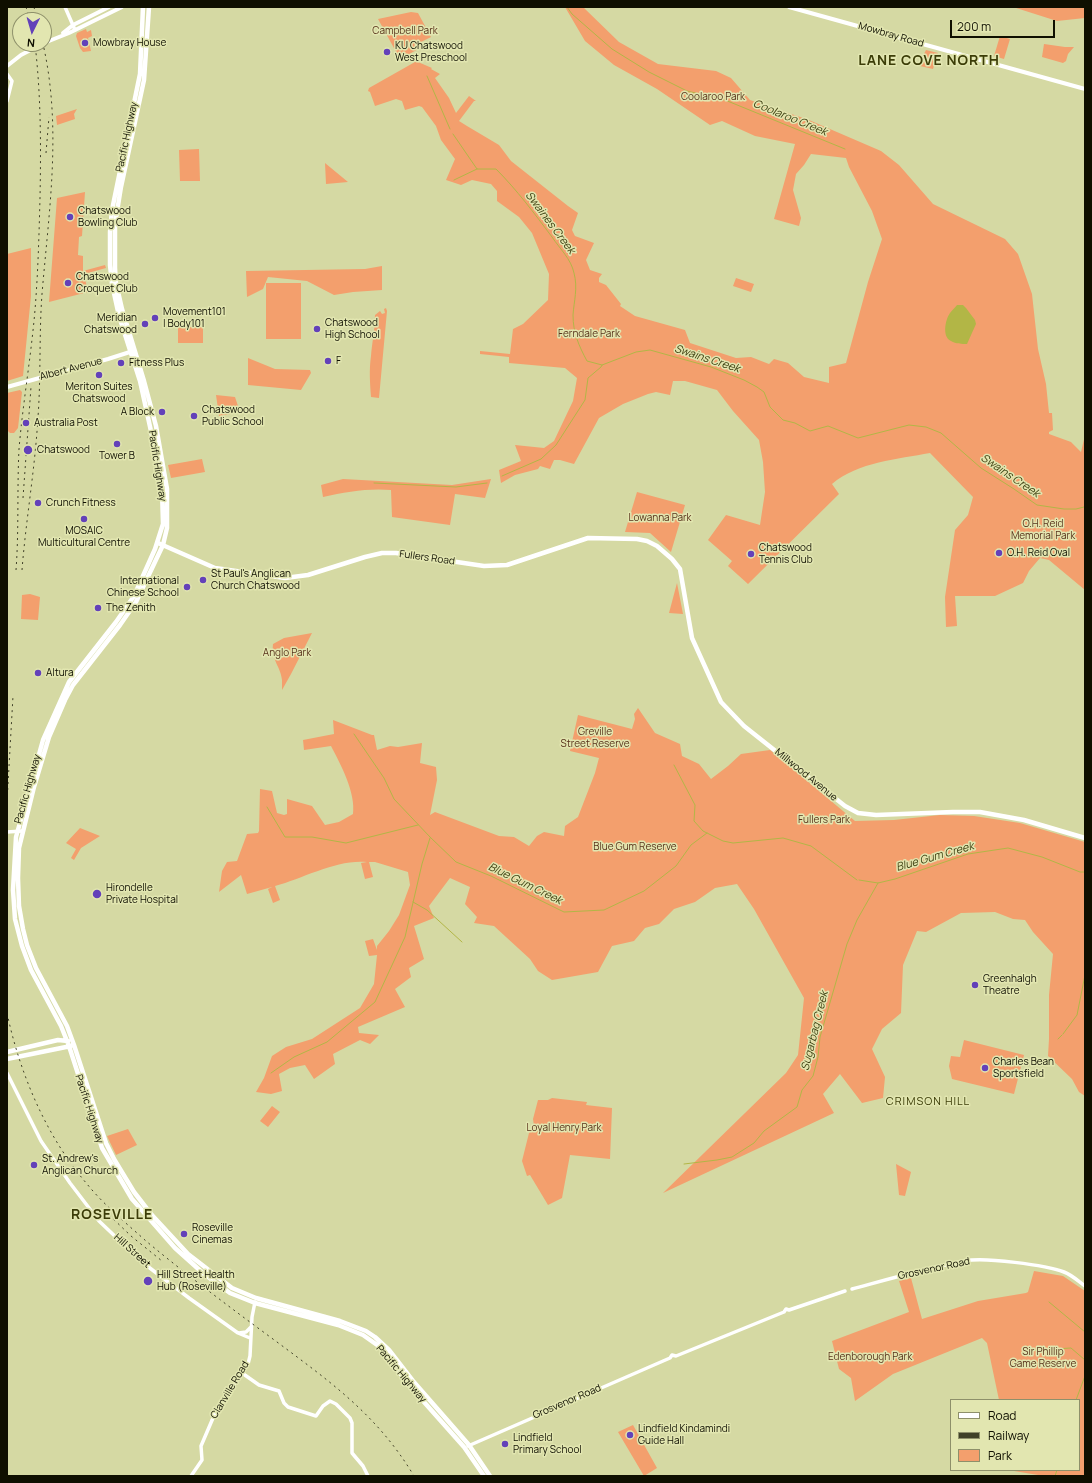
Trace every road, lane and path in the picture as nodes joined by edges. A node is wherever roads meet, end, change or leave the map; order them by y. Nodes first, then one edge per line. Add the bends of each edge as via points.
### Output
1 (65, 7) edge
2 (109, 7) edge
3 (122, 7) edge
4 (144, 7) edge
5 (149, 7) edge
6 (789, 7) edge
7 (74, 28) junction
8 (52, 40) edge
9 (26, 52) edge
10 (7, 66) edge
11 (7, 74) edge
12 (1085, 89) edge
13 (7, 101) edge
14 (133, 351) junction
15 (7, 387) edge
16 (160, 544) junction
17 (681, 574) joint
18 (17, 830) junction
19 (22, 831) junction
20 (8, 832) edge
21 (1085, 838) edge
22 (67, 1040) junction
23 (72, 1046) junction
24 (7, 1052) edge
25 (7, 1060) edge
26 (7, 1073) edge
27 (1085, 1286) edge
28 (256, 1301) junction
29 (249, 1332) junction
30 (238, 1333) junction
31 (250, 1338) junction
32 (242, 1373) junction
33 (466, 1446) junction
34 (191, 1476) edge
35 (368, 1476) edge
36 (484, 1476) edge
37 (490, 1476) edge

1 - 7 street
2 - 7 main road
3 - 7 main road
4 - 14 main road, Pacific Highway via 140,74 116,186 110,232 110,265 117,310
5 - 14 main road, Pacific Highway via 144,80 120,192 115,229 116,283
6 - 12 main road, Mowbray Road
7 - 8 main road
9 - 10 main road
11 - 13 street via 12,81
14 - 15 main road, Albert Avenue
14 - 16 main road, Pacific Highway via 162,486 163,520
16 - 17 main road, Fullers Road via 215,568 291,578 382,553 497,566 507,565 583,539 637,538 660,548 676,564
16 - 18 main road, Pacific Highway via 127,607 63,693 43,740
16 - 19 main road, Pacific Highway via 144,587 129,614 69,691 46,745
17 - 21 main road, Millwood Avenue via 692,638 721,702 744,726 845,806 858,813 876,816 980,812 1024,820
18 - 19 street
18 - 20 street
18 - 22 main road, Pacific Highway via 13,890 17,930 31,970
19 - 23 main road, Pacific Highway via 18,878 22,930 36,968 67,1026
22 - 23 main road
22 - 24 main road
23 - 25 main road
23 - 28 main road, Pacific Highway via 106,1143 134,1192 188,1254 232,1288
26 - 30 street, Hill Street via 41,1140 60,1170 99,1221 142,1262
27 - 33 street, Grosvenor Road via 1067,1274 1049,1268 966,1260 848,1288 789,1310 788,1314 784,1312 676,1356 674,1360 670,1358
28 - 29 street, Clanville Road
28 - 33 main road, Pacific Highway via 338,1325 373,1341 386,1353 408,1384
29 - 30 street
29 - 31 street, Clanville Road
30 - 31 street, Hill Street
31 - 32 street, Clanville Road via 249,1360
32 - 34 street, Clanville Road via 216,1411 202,1446 202,1460
32 - 35 street via 259,1385 278,1390 290,1408 316,1416 325,1404 336,1404 350,1418 352,1453
33 - 36 main road, Pacific Highway
33 - 37 main road, Pacific Highway

